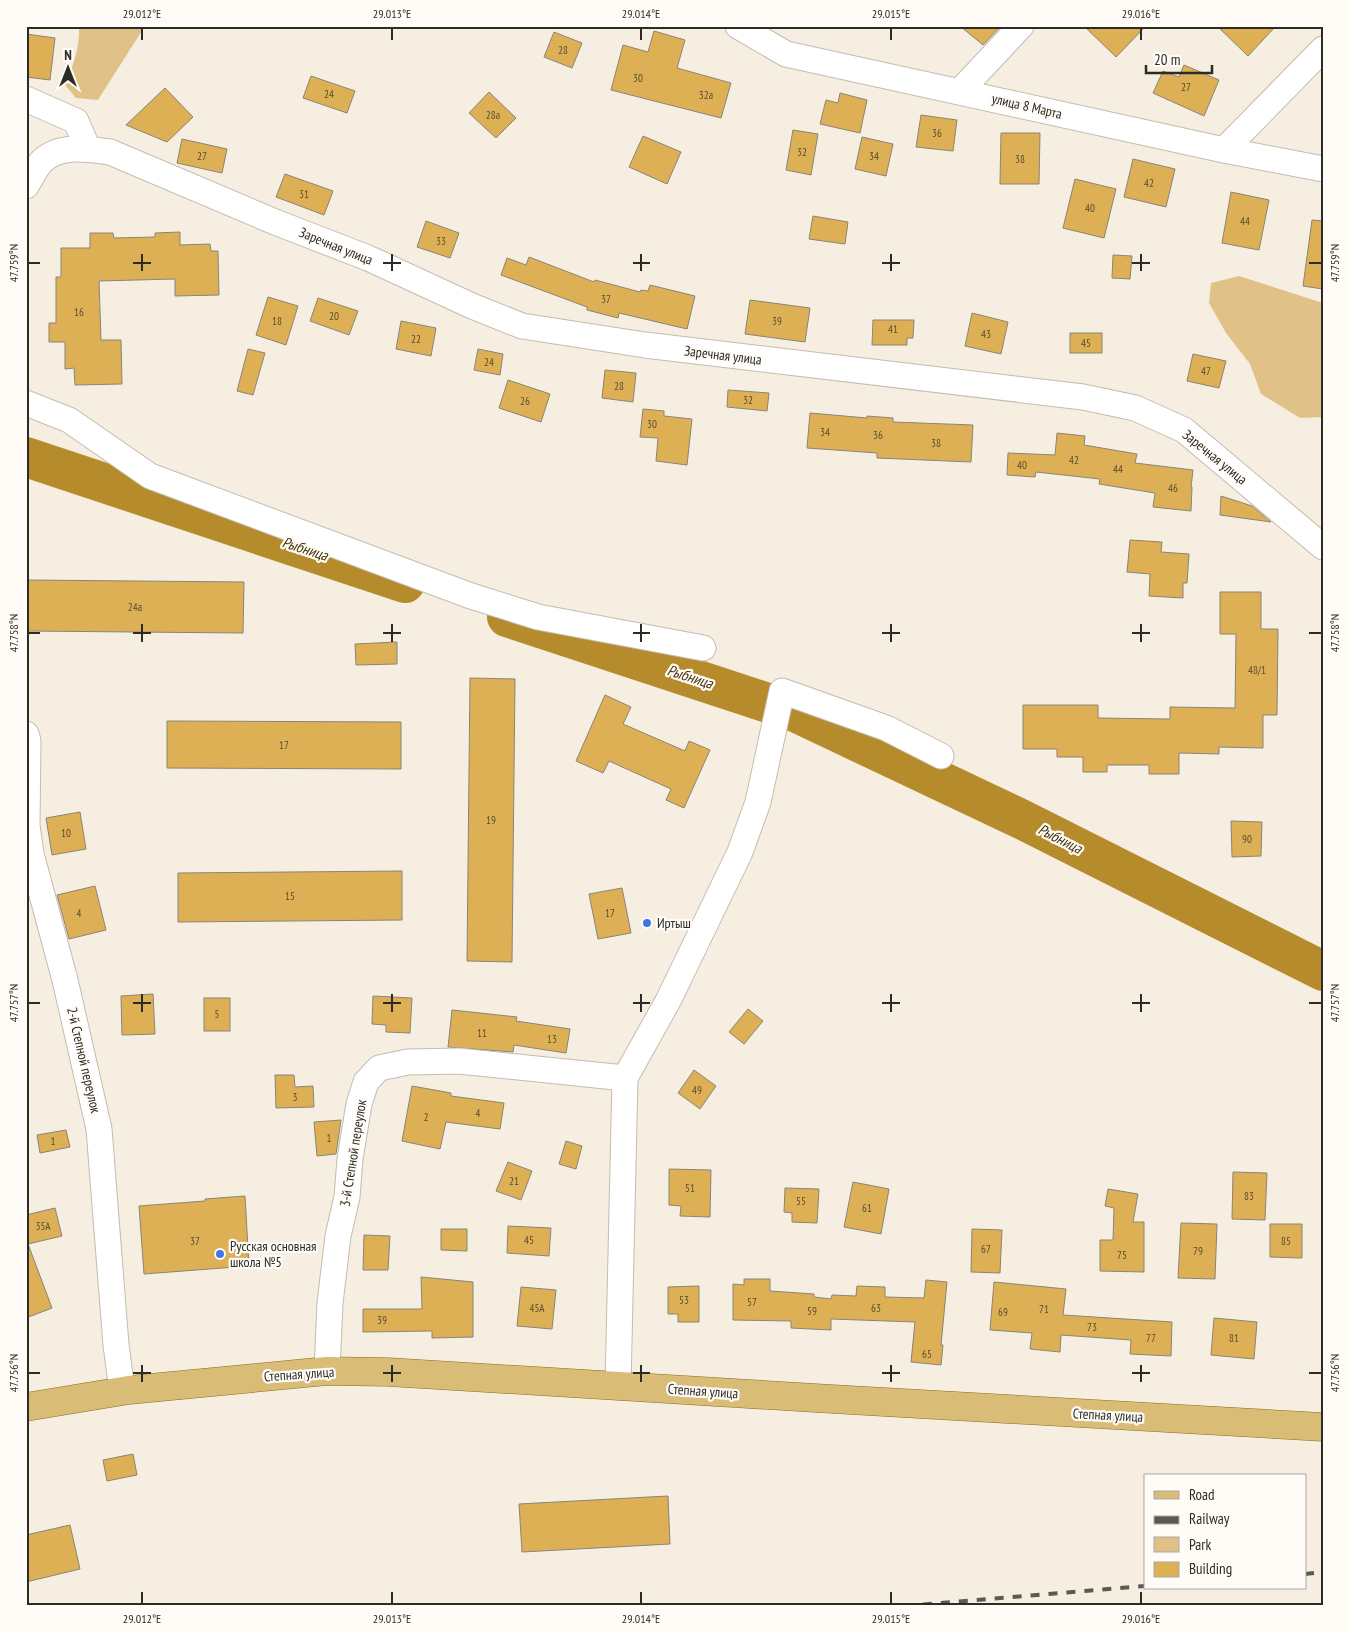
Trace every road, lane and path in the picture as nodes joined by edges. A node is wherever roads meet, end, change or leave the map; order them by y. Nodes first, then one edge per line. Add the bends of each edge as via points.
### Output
1 (738, 26) edge
2 (1021, 26) edge
3 (1323, 49) edge
4 (960, 91) junction
5 (26, 99) edge
6 (1224, 150) junction
7 (99, 151) junction
8 (1323, 169) edge
9 (26, 186) edge
10 (26, 403) edge
11 (1323, 546) edge
12 (703, 648) dead end
13 (26, 734) edge
14 (941, 756) dead end
15 (625, 1078) junction
16 (327, 1371) junction
17 (618, 1386) junction
18 (122, 1390) junction
19 (26, 1408) edge
20 (1323, 1427) edge

1 - 4 street, улица 8 Марта via 786,54
2 - 4 street
3 - 6 street
4 - 6 street, улица 8 Марта
5 - 7 street via 76,121
6 - 8 street, улица 8 Марта
7 - 9 street via 60,150 41,163
7 - 11 street, Заречная улица via 368,258 522,326 645,345 1083,397 1135,408 1184,430
10 - 12 street via 69,420 150,476 471,596 538,616
13 - 18 street, 2-й Степной переулок via 27,825 31,854 65,980 99,1129
14 - 15 street via 886,728 782,691 758,802 740,852 669,999
15 - 16 street, 3-й Степной переулок via 459,1061 408,1062 379,1068 366,1082 359,1104 347,1197 338,1236 330,1303
15 - 17 street
16 - 17 main road, Степная улица
16 - 18 main road, Степная улица
17 - 20 main road, Степная улица
18 - 19 main road, Степная улица

